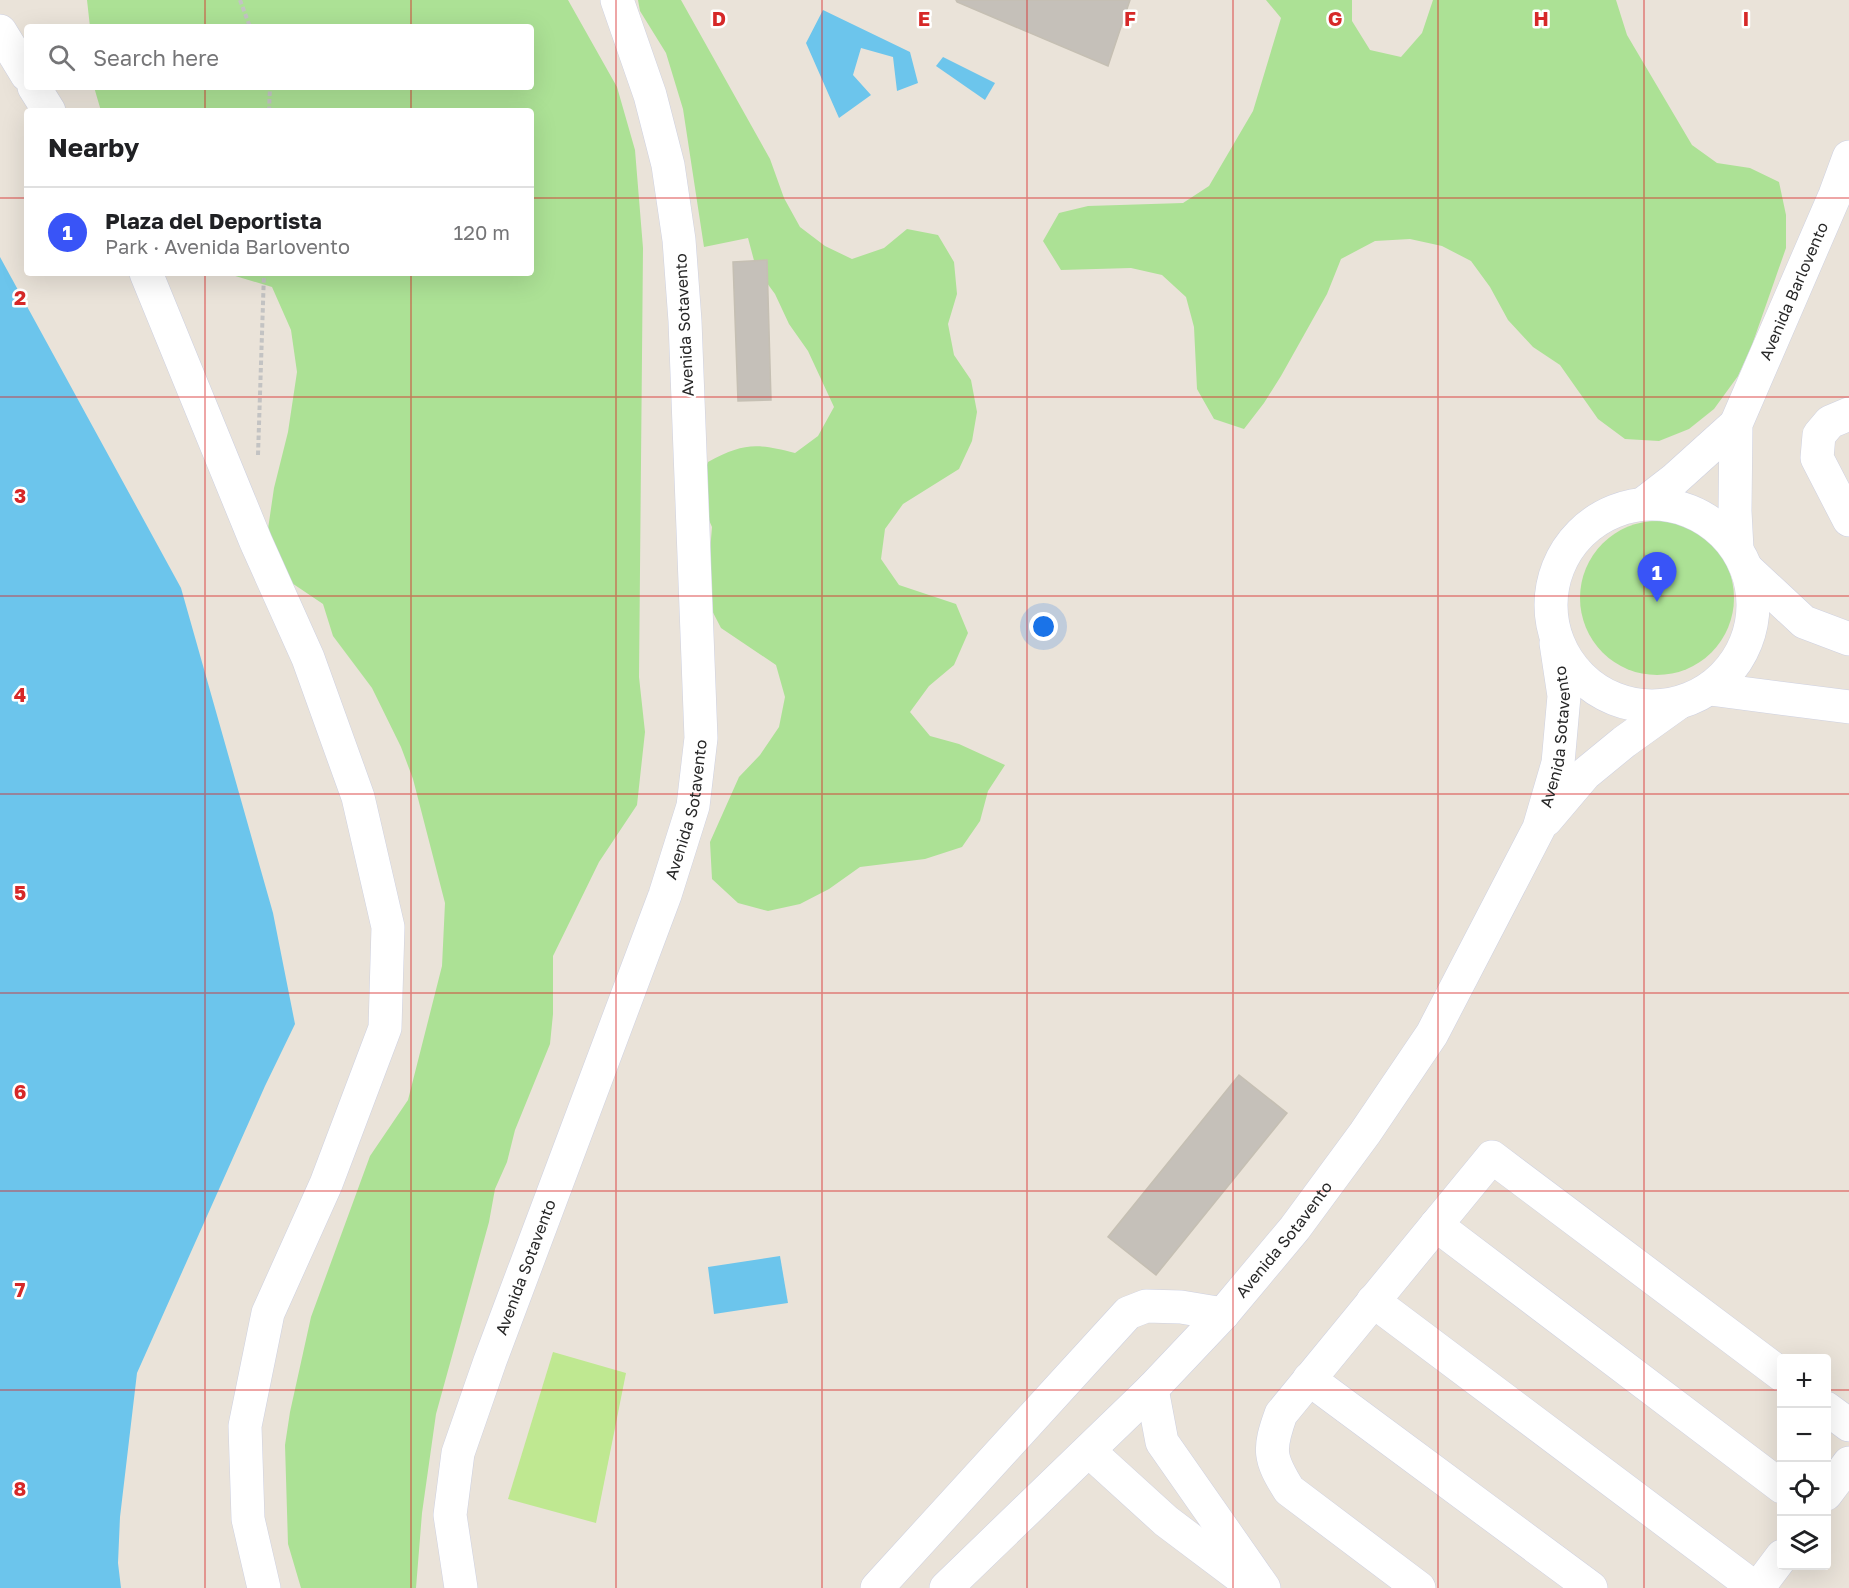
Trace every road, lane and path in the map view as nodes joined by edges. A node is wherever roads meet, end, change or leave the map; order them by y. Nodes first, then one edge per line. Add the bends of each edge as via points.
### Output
1 (240, 0) edge
2 (617, 0) edge
3 (249, 24) edge
4 (0, 31) edge
5 (24, 70) edge
6 (36, 90) edge
7 (270, 90) edge
8 (47, 108) edge
9 (269, 108) edge
10 (1849, 158) edge
11 (147, 276) edge
12 (264, 276) edge
13 (1849, 414) edge
14 (1736, 424) junction
15 (258, 460) dead end
16 (1644, 503) junction
17 (1849, 518) edge
18 (1742, 559) junction
19 (1849, 639) edge
20 (1556, 643) junction
21 (1710, 689) junction
22 (1677, 704) junction
23 (1849, 707) edge
24 (1539, 828) junction
25 (1436, 1225) junction
26 (1373, 1301) junction
27 (1223, 1314) junction
28 (1777, 1371) edge
29 (1309, 1378) junction
30 (1152, 1389) junction
31 (1831, 1411) edge
32 (1849, 1425) edge
33 (1089, 1451) junction
34 (1849, 1463) edge
35 (1777, 1483) edge
36 (1831, 1488) edge
37 (1777, 1562) edge
38 (264, 1588) edge
39 (461, 1588) edge
40 (877, 1588) edge
41 (946, 1588) edge
42 (1255, 1588) edge
43 (1264, 1588) edge
44 (1419, 1588) edge
45 (1591, 1588) edge
46 (1757, 1588) edge

1 - 3 path
2 - 39 street, Avenida Sotavento via 650,95 668,165 679,240 701,738 693,806 665,895 459,1453 450,1515
4 - 5 street
6 - 8 street
7 - 9 path
10 - 14 street, Avenida Barlovento
11 - 38 street via 255,542 308,658 358,797 388,927 385,1028 326,1184 268,1312 245,1426 248,1519
12 - 15 path
13 - 17 street via 1830,422 1818,435 1817,459
14 - 16 street, Avenida Barlovento
14 - 18 street, Avenida Barlovento via 1735,511
16 - 18 street via 1680,507 1712,523
16 - 20 street via 1606,514 1576,536 1555,569 1548,606
18 - 19 street via 1804,621
18 - 21 street via 1754,602 1750,635 1734,666
20 - 22 street via 1576,674 1605,697 1641,706
20 - 24 street, Avenida Sotavento via 1564,696 1558,763
21 - 22 street
21 - 23 street
22 - 24 street, Avenida Sotavento via 1585,774
24 - 27 street, Avenida Sotavento via 1432,1034 1295,1228
25 - 26 street
25 - 28 street via 1492,1157
25 - 35 street
26 - 29 street
26 - 46 street
27 - 30 street, Avenida Sotavento
27 - 40 street via 1146,1306 1128,1313
29 - 44 street via 1281,1414 1272,1440 1275,1468 1289,1491
29 - 45 street
30 - 33 street, Avenida Sotavento
30 - 43 street via 1162,1442
31 - 32 street
33 - 41 street, Avenida Sotavento
33 - 42 street via 1166,1521
34 - 36 street
37 - 46 street

